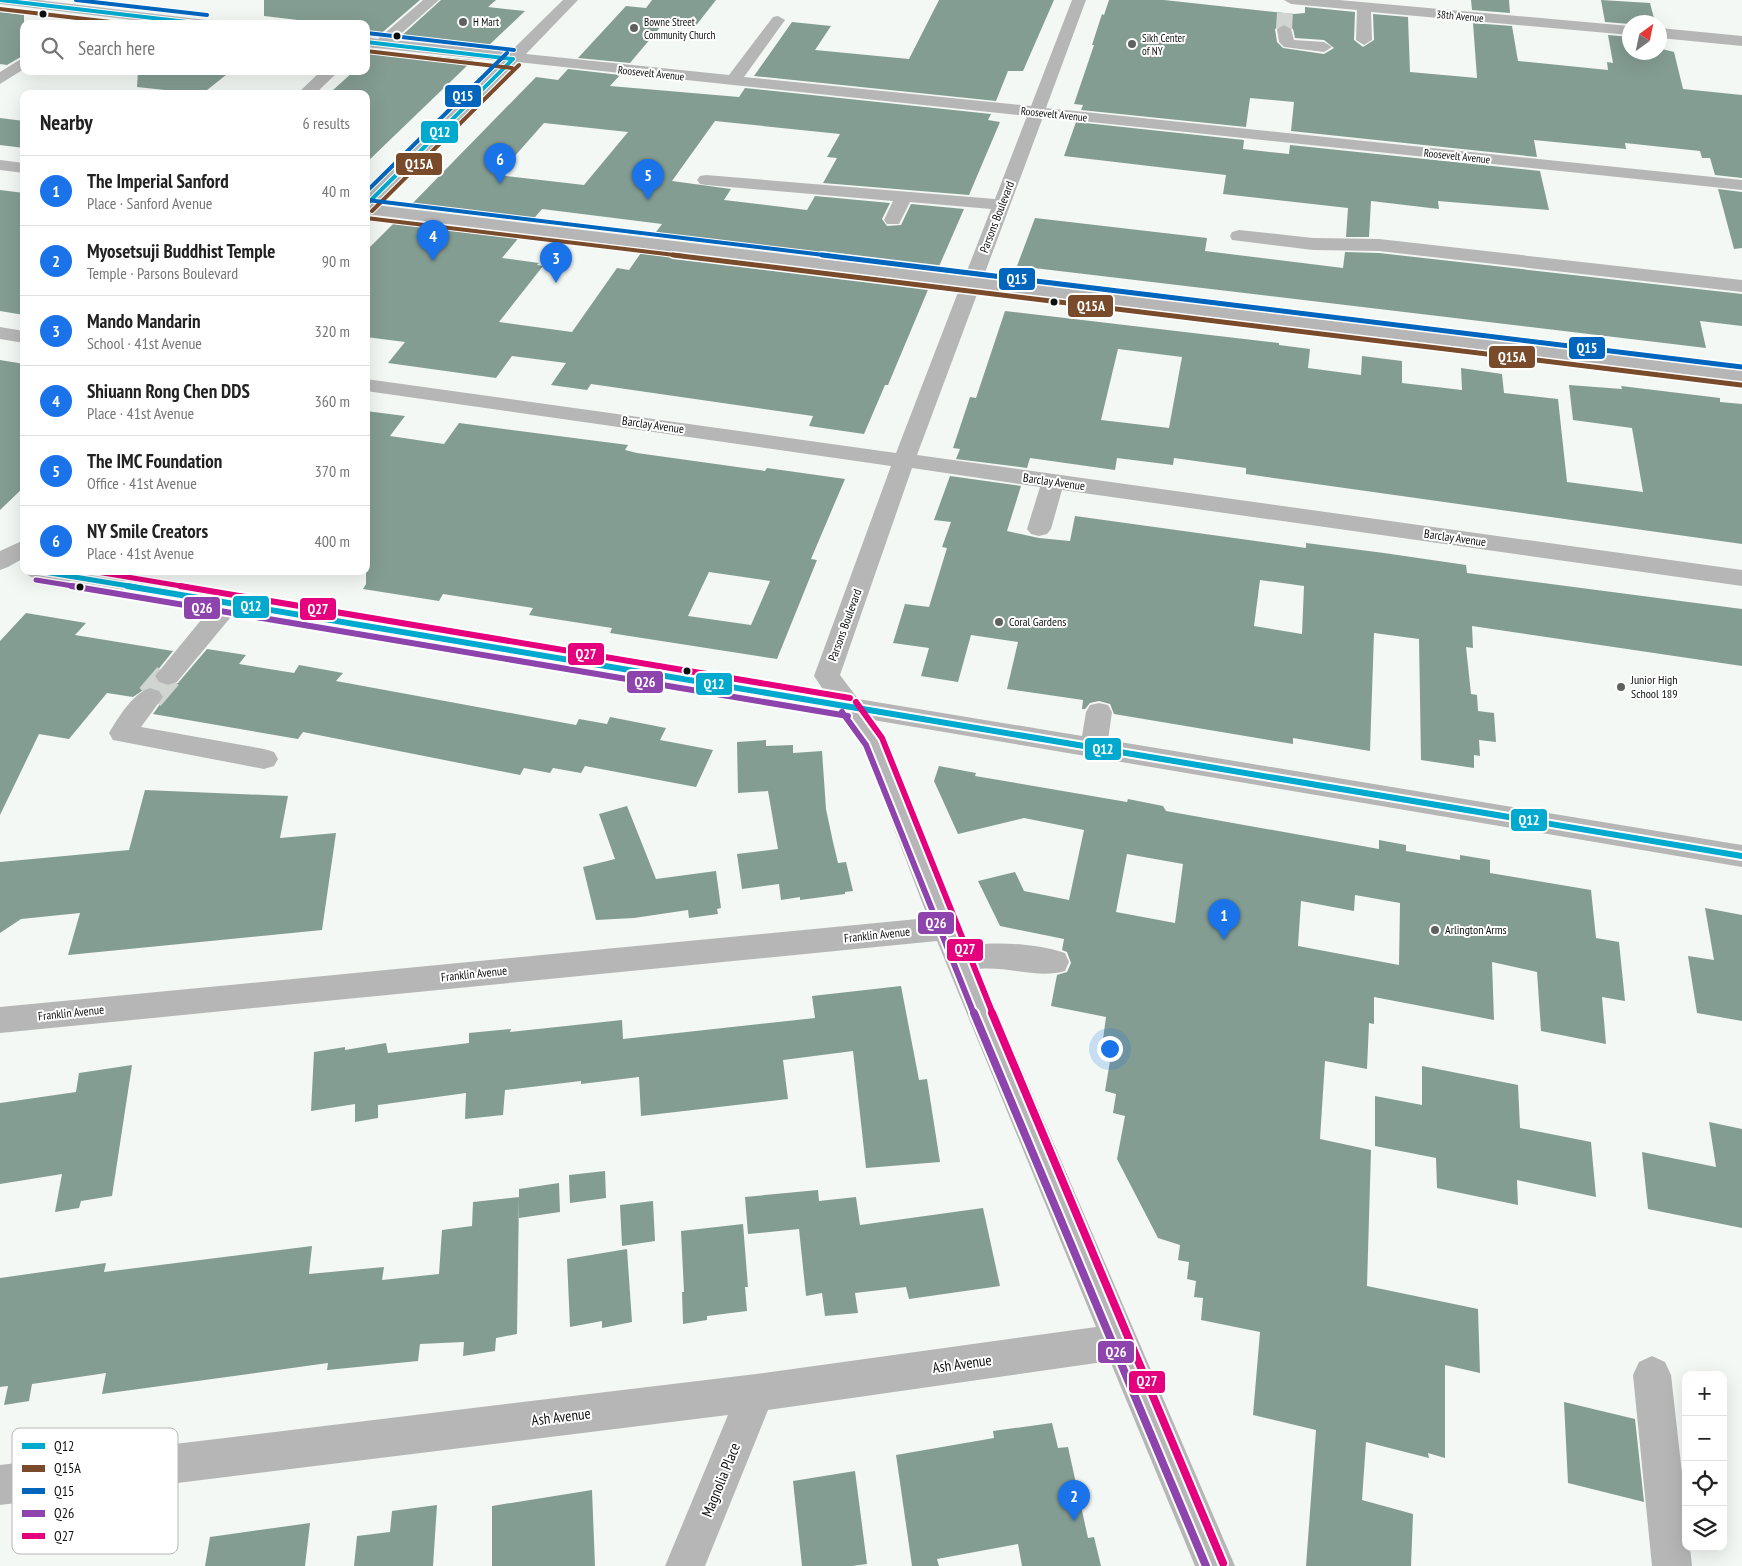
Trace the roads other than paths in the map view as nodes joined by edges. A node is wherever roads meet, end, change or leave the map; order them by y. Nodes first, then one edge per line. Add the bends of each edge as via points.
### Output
1 (0, 0) edge
2 (113, 0) edge
3 (432, 0) edge
4 (571, 0) edge
5 (1080, 0) edge
6 (1288, 4) edge
7 (1364, 7) junction
8 (97, 12) junction
9 (85, 20) edge
10 (170, 20) edge
11 (778, 20) dead end
12 (1284, 28) tunnel mouth
13 (1622, 30) edge
14 (1667, 34) edge
15 (1364, 40) dead end
16 (1742, 41) edge
17 (374, 43) edge
18 (1324, 47) dead end
19 (513, 59) junction
20 (20, 64) edge
21 (3, 75) edge
22 (326, 75) edge
23 (733, 81) junction
24 (310, 90) edge
25 (1036, 113) junction
26 (0, 165) edge
27 (20, 168) edge
28 (706, 180) dead end
29 (1742, 185) edge
30 (904, 196) junction
31 (370, 203) edge
32 (370, 208) edge
33 (999, 212) junction
34 (893, 220) dead end
35 (1239, 236) dead end
36 (973, 283) junction
37 (1742, 286) edge
38 (0, 333) edge
39 (20, 336) edge
40 (1742, 376) edge
41 (370, 386) edge
42 (904, 461) junction
43 (1053, 482) junction
44 (1039, 529) dead end
45 (20, 550) edge
46 (0, 563) edge
47 (20, 568) edge
48 (61, 575) edge
49 (1742, 578) edge
50 (229, 603) junction
51 (168, 676) tunnel mouth
52 (150, 697) tunnel mouth
53 (849, 708) junction
54 (1099, 712) dead end
55 (1094, 748) junction
56 (264, 759) dead end
57 (1742, 856) edge
58 (947, 928) junction
59 (960, 958) junction
60 (1054, 962) dead end
61 (0, 1020) edge
62 (1120, 1342) junction
63 (1652, 1375) dead end
64 (756, 1394) junction
65 (178, 1464) edge
66 (685, 1566) edge
67 (1215, 1566) edge
68 (1672, 1566) edge

1 - 8 street
2 - 8 street
3 - 17 street
4 - 19 street
5 - 25 street, Parsons Boulevard
6 - 7 street, 38th Avenue
7 - 13 street, 38th Avenue
7 - 15 street
8 - 9 street
8 - 10 street
11 - 23 street
12 - 18 street via 1290,44
14 - 16 street
17 - 19 street, Roosevelt Avenue
19 - 23 street, Roosevelt Avenue
19 - 31 street
20 - 21 street
22 - 24 street
23 - 25 street, Roosevelt Avenue
25 - 29 street, Roosevelt Avenue
25 - 33 street, Parsons Boulevard
26 - 27 street
28 - 30 street via 782,189
30 - 33 street
30 - 34 street
32 - 36 street
33 - 36 street, Parsons Boulevard
35 - 37 street via 1313,244 1379,245
36 - 40 street
36 - 42 street, Parsons Boulevard
38 - 39 street
41 - 42 street, Barclay Avenue
42 - 43 street, Barclay Avenue
42 - 53 street, Parsons Boulevard via 827,676
43 - 44 street
43 - 49 street, Barclay Avenue
45 - 46 street
46 - 47 street
48 - 50 street
50 - 51 street
50 - 53 street
52 - 56 street via 122,733
53 - 55 street
53 - 58 street, Parsons Boulevard via 874,742
54 - 55 street
55 - 57 street
58 - 59 street, Parsons Boulevard
58 - 61 street, Franklin Avenue
59 - 60 street via 996,955
59 - 62 street, Parsons Boulevard
62 - 64 street, Ash Avenue
62 - 67 street, Parsons Boulevard
63 - 68 street
64 - 65 street, Ash Avenue
64 - 66 street, Magnolia Place

